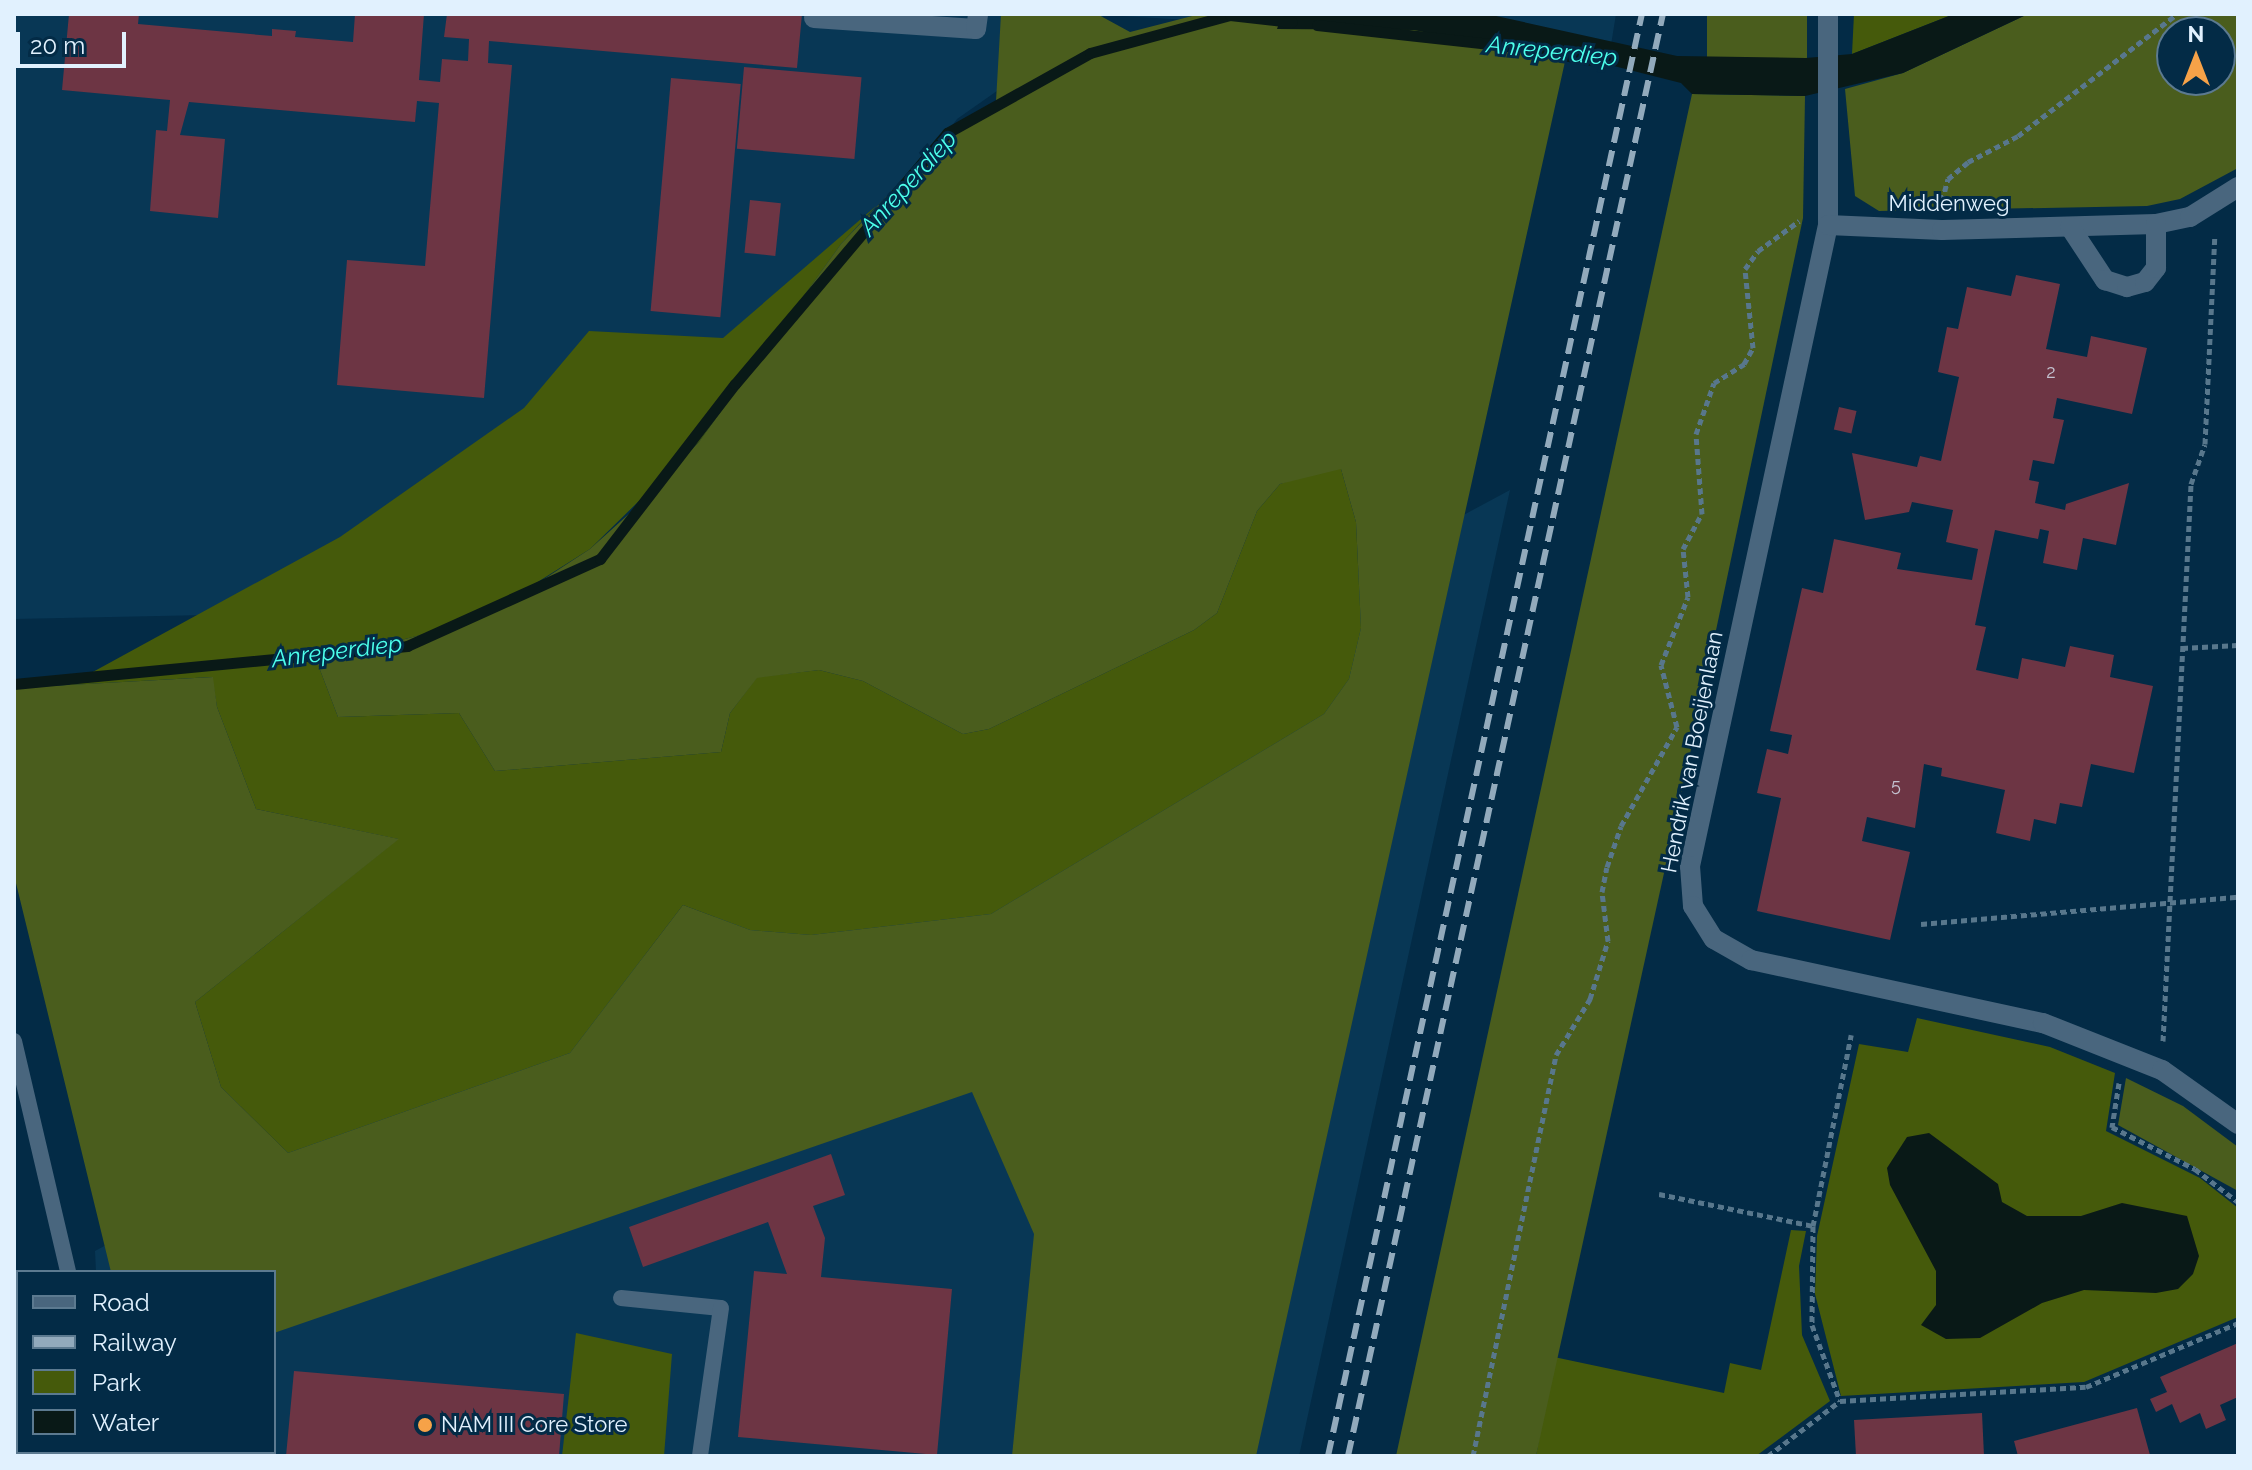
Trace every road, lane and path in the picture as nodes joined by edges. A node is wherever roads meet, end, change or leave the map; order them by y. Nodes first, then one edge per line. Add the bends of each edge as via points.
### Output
1 (978, 14) edge
2 (1828, 14) edge
3 (2177, 14) edge
4 (814, 18) dead end
5 (2238, 187) edge
6 (2217, 202) junction
7 (2156, 224) junction
8 (1828, 225) junction
9 (2070, 227) junction
10 (1942, 230) junction
11 (2238, 645) edge
12 (2182, 648) junction
13 (2238, 897) edge
14 (2171, 903) junction
15 (1921, 924) dead end
16 (1851, 1035) dead end
17 (14, 1041) edge
18 (2124, 1052) junction
19 (2162, 1070) junction
20 (2238, 1124) edge
21 (1659, 1194) dead end
22 (2238, 1202) edge
23 (1813, 1226) junction
24 (68, 1270) edge
25 (621, 1298) dead end
26 (2238, 1323) edge
27 (1840, 1401) junction
28 (700, 1456) edge
29 (1473, 1456) edge
30 (1768, 1456) edge

1 - 4 street via 976,29
2 - 8 street, Hendrik van Boeijenlaan
3 - 10 path via 2018,136 1948,179
5 - 6 street, Middenweg
6 - 7 street, Middenweg via 2190,217
6 - 12 path via 2205,444 2191,484
7 - 9 street, Middenweg
7 - 9 street via 2156,268 2145,282 2127,287 2105,280
8 - 10 street, Middenweg
8 - 18 street, Hendrik van Boeijenlaan via 1690,866 1693,906 1714,939 1751,960 2043,1023
8 - 29 path via 1789,225 1745,269 1753,348 1744,364 1714,383 1696,434 1702,514 1683,549 1688,597 1661,665 1677,727 1621,826 1607,867 1602,892 1608,941 1590,999 1556,1055
9 - 10 street, Middenweg
11 - 12 path
12 - 14 path
13 - 14 path
14 - 15 path
14 - 19 path
16 - 23 path
17 - 24 lane
18 - 19 street, Hendrik van Boeijenlaan
18 - 22 path via 2112,1127 2195,1169
19 - 20 street, Hendrik van Boeijenlaan
21 - 23 path
23 - 27 path via 1808,1300
25 - 28 lane via 721,1308
26 - 27 path via 2086,1387
27 - 30 path

